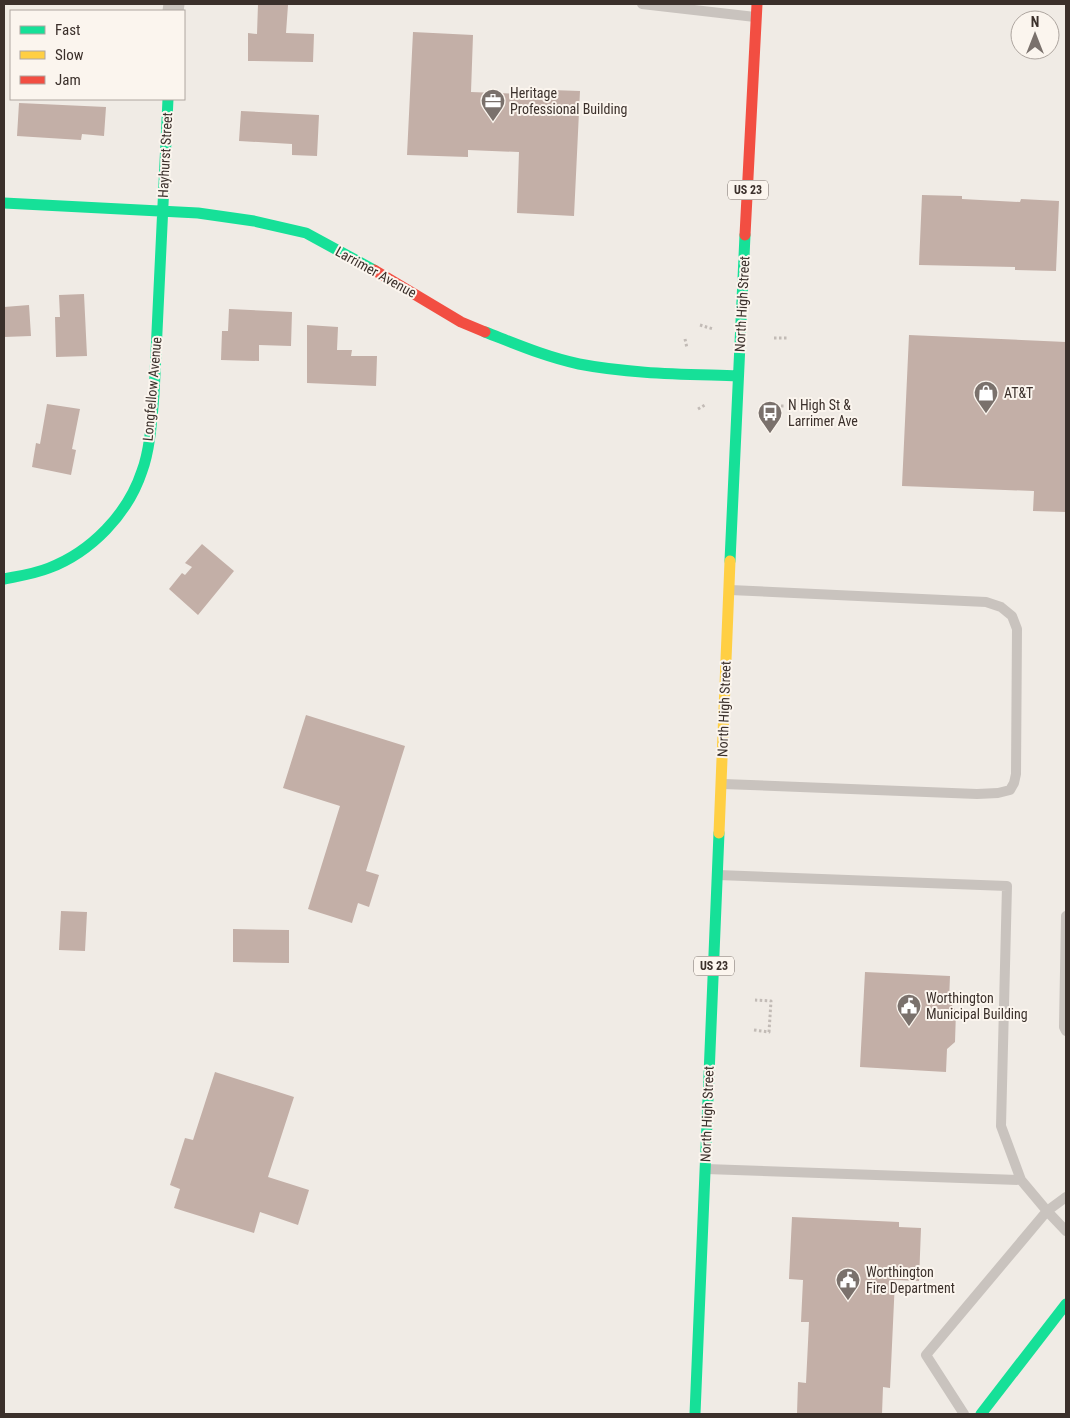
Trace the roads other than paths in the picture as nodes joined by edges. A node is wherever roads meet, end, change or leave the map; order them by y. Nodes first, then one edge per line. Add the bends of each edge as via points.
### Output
1 (642, 4) edge
2 (757, 4) edge
3 (756, 17) junction
4 (168, 100) edge
5 (4, 203) edge
6 (162, 212) junction
7 (738, 376) junction
8 (4, 579) edge
9 (729, 590) junction
10 (721, 784) junction
11 (717, 874) junction
12 (1066, 916) edge
13 (1066, 1031) edge
14 (705, 1169) junction
15 (1021, 1180) junction
16 (1066, 1197) edge
17 (1047, 1211) junction
18 (1066, 1231) edge
19 (1066, 1304) edge
20 (695, 1414) edge
21 (964, 1414) edge
22 (981, 1414) edge

1 - 3 lane
2 - 3 street, North High Street / US 23
3 - 7 street, North High Street / US 23
4 - 6 street, Hayhurst Street
5 - 6 street, Larrimer Avenue
6 - 7 street, Larrimer Avenue via 198,213 254,221 306,233 461,322 579,364 630,372
6 - 8 street, Longfellow Avenue via 151,430 142,474 122,511 95,542 57,566
7 - 9 street, North High Street / US 23
9 - 10 street, North High Street / US 23
9 - 10 lane via 986,602 1001,607 1012,616 1018,629 1016,774 1010,790 977,794
10 - 11 street, North High Street / US 23
11 - 14 street, North High Street / US 23
11 - 15 lane via 1007,886 1001,1126
12 - 13 lane
14 - 15 lane
14 - 20 street, North High Street / US 23
15 - 17 lane
16 - 17 lane
17 - 18 lane
17 - 21 lane via 926,1355
19 - 22 street

